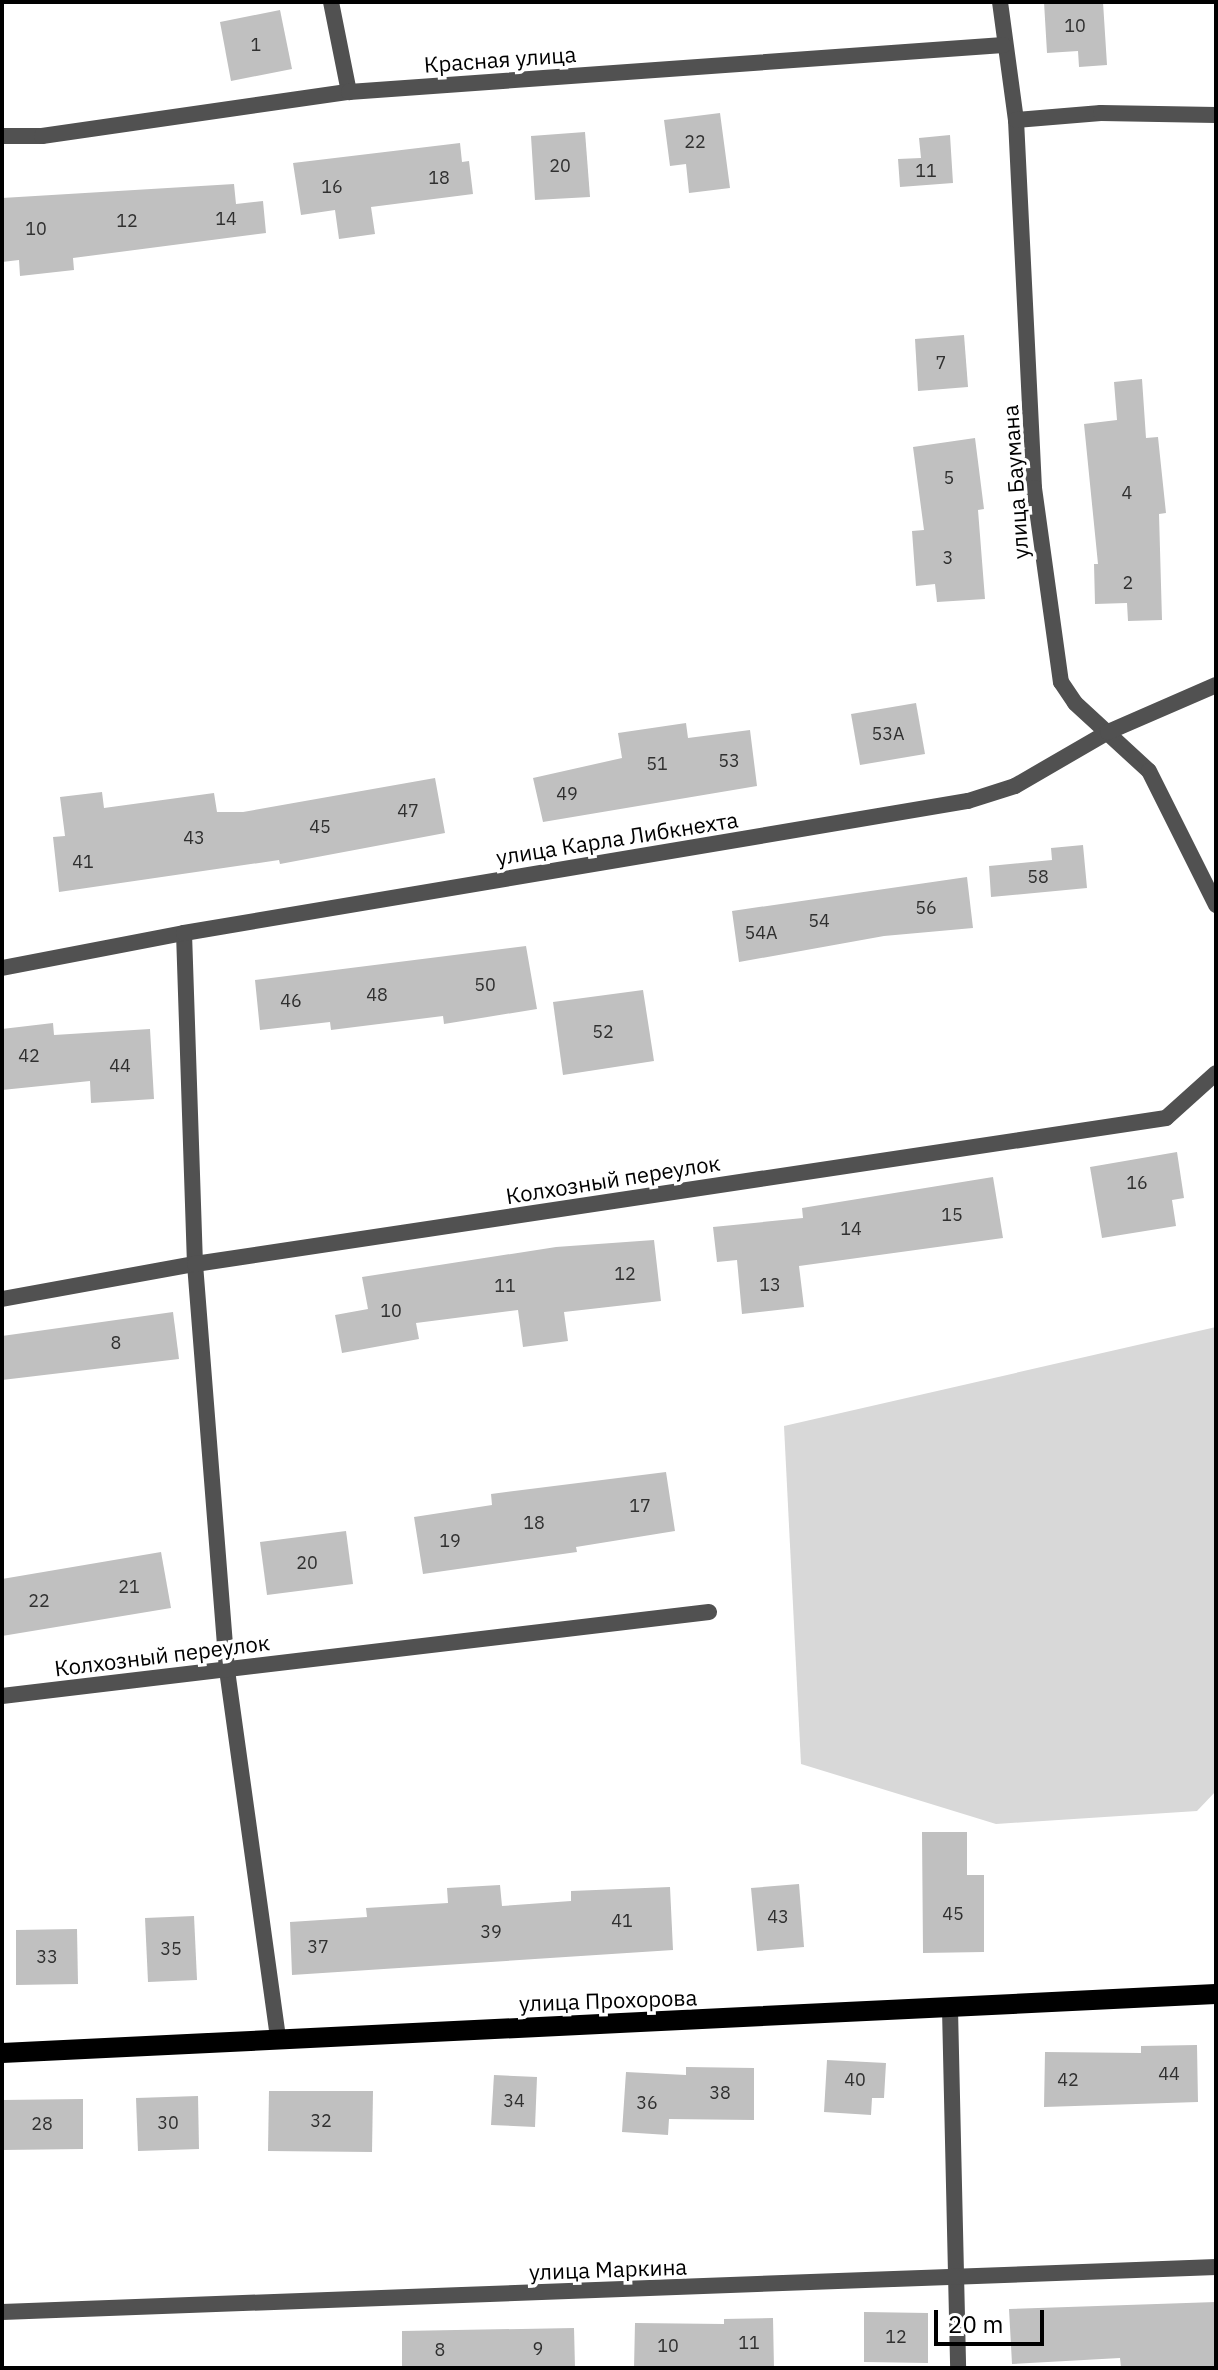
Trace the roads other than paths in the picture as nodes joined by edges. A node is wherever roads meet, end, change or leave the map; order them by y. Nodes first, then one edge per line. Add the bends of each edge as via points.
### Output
1 (331, 2) edge
2 (1000, 2) edge
3 (1003, 45) junction
4 (349, 92) junction
5 (1216, 115) edge
6 (1016, 120) junction
7 (2, 136) edge
8 (1216, 685) edge
9 (1108, 732) junction
10 (1216, 905) edge
11 (184, 933) junction
12 (2, 968) edge
13 (1216, 1073) edge
14 (195, 1264) junction
15 (2, 1299) edge
16 (709, 1612) dead end
17 (227, 1670) junction
18 (2, 1696) edge
19 (1216, 1994) edge
20 (950, 2009) junction
21 (278, 2038) junction
22 (2, 2053) edge
23 (1216, 2267) edge
24 (953, 2279) junction
25 (2, 2312) edge
26 (958, 2368) edge

1 - 4 street
2 - 3 street, улица Баумана
3 - 4 street, Красная улица
3 - 6 street, улица Баумана
4 - 7 street, Красная улица via 42,136
5 - 6 street via 1101,113
6 - 9 street, улица Баумана via 1034,488 1052,643 1061,682 1075,703
8 - 9 street, улица Карла Либкнехта
9 - 10 street, улица Баумана via 1149,771 1167,799
9 - 11 street, улица Карла Либкнехта via 1015,786 968,801
11 - 12 street, улица Карла Либкнехта
11 - 14 street
13 - 14 street, Колхозный переулок via 1166,1118
14 - 15 street, Колхозный переулок
14 - 17 street
16 - 17 street, Колхозный переулок
17 - 18 street, Колхозный переулок
17 - 21 street
19 - 20 main road, улица Прохорова
20 - 21 main road, улица Прохорова
20 - 24 street
21 - 22 main road, улица Прохорова
23 - 24 street, улица Маркина
24 - 25 street, улица Маркина
24 - 26 street

